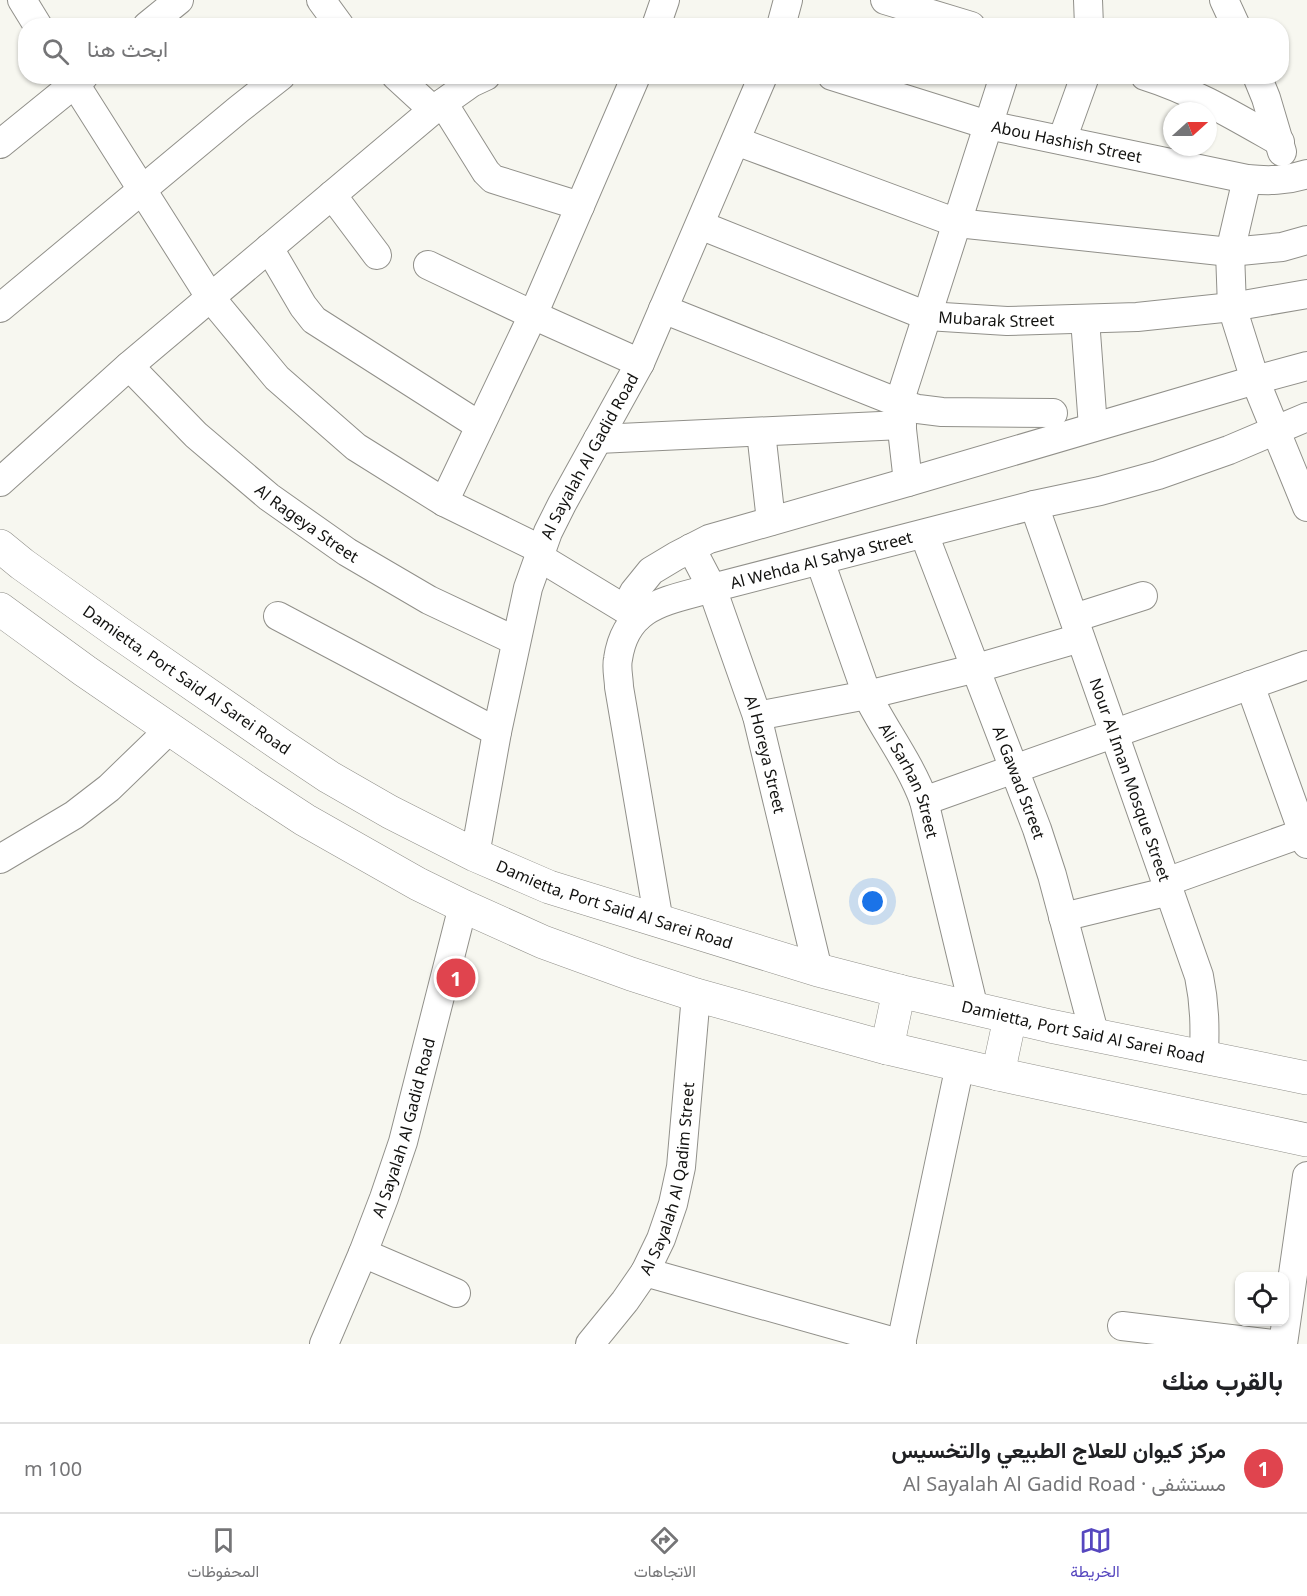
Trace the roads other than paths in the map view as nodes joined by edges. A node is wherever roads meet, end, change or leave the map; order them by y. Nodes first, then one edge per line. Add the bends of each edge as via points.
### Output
1 (22, 0) edge
2 (179, 0) edge
3 (321, 0) edge
4 (664, 0) edge
5 (788, 0) edge
6 (885, 0) edge
7 (1088, 0) edge
8 (1225, 0) edge
9 (956, 15) edge
10 (33, 18) edge
11 (157, 18) edge
12 (334, 18) edge
13 (658, 18) edge
14 (783, 18) edge
15 (1089, 18) edge
16 (1219, 18) edge
17 (1233, 18) edge
18 (70, 84) edge
19 (79, 84) edge
20 (271, 84) edge
21 (407, 84) edge
22 (470, 84) edge
23 (633, 84) edge
24 (756, 84) edge
25 (857, 84) edge
26 (1001, 84) edge
27 (1081, 84) edge
28 (1260, 84) edge
29 (1198, 86) edge
30 (438, 107) junction
31 (988, 125) junction
32 (1062, 140) junction
33 (735, 141) junction
34 (1280, 142) junction
35 (0, 144) edge
36 (1299, 177) edge
37 (1246, 178) junction
38 (142, 190) junction
39 (332, 195) junction
40 (580, 206) junction
41 (957, 223) junction
42 (700, 225) junction
43 (1307, 240) edge
44 (269, 248) junction
45 (1230, 252) junction
46 (377, 255) dead end
47 (428, 265) dead end
48 (1307, 294) edge
49 (210, 297) junction
50 (1232, 307) junction
51 (0, 308) edge
52 (663, 309) junction
53 (533, 315) junction
54 (927, 316) junction
55 (1085, 319) junction
56 (640, 363) junction
57 (129, 366) junction
58 (1307, 366) edge
59 (1255, 380) junction
60 (1053, 413) dead end
61 (900, 414) junction
62 (1307, 417) edge
63 (480, 426) junction
64 (1093, 427) junction
65 (761, 432) junction
66 (1275, 432) junction
67 (598, 439) junction
68 (0, 482) edge
69 (908, 482) junction
70 (444, 502) junction
71 (1034, 505) junction
72 (1307, 507) edge
73 (771, 521) junction
74 (924, 534) junction
75 (691, 548) junction
76 (541, 554) junction
77 (11, 555) edge
78 (820, 561) junction
79 (712, 588) junction
80 (0, 593) edge
81 (1143, 596) dead end
82 (0, 609) edge
83 (631, 613) junction
84 (278, 616) dead end
85 (1077, 628) junction
86 (116, 631) junction
87 (516, 640) junction
88 (1307, 665) edge
89 (977, 669) junction
90 (85, 671) junction
91 (1250, 685) junction
92 (867, 695) junction
93 (757, 716) junction
94 (170, 729) junction
95 (497, 732) junction
96 (1114, 734) junction
97 (1015, 769) junction
98 (924, 801) junction
99 (1305, 838) edge
100 (475, 855) junction
101 (0, 859) edge
102 (1168, 887) junction
103 (463, 906) junction
104 (1063, 917) junction
105 (658, 922) junction
106 (818, 970) junction
107 (899, 991) junction
108 (696, 995) junction
109 (974, 1009) junction
110 (1010, 1018) junction
111 (1095, 1036) junction
112 (887, 1048) junction
113 (1204, 1058) junction
114 (960, 1065) junction
115 (998, 1074) junction
116 (1307, 1078) edge
117 (1307, 1140) edge
118 (1307, 1176) edge
119 (363, 1253) junction
120 (645, 1272) junction
121 (456, 1293) dead end
122 (1122, 1326) dead end
123 (324, 1344) edge
124 (590, 1344) edge
125 (902, 1344) edge
126 (1273, 1344) edge
127 (1282, 1344) edge

1 - 10 street
2 - 11 street
3 - 12 street
4 - 13 street
5 - 14 street
6 - 9 street
7 - 15 street
8 - 16 street
8 - 17 street
18 - 35 street
19 - 38 street
20 - 38 street
21 - 30 street
22 - 30 street
23 - 40 street
24 - 33 street, Al Sayalah Al Gadid Road
25 - 31 street, Abou Hashish Street
26 - 31 street
27 - 32 street
28 - 34 street
29 - 34 street via 1221,109
30 - 39 street
30 - 40 street via 493,179
31 - 32 street, Abou Hashish Street
31 - 41 street
32 - 37 street, Abou Hashish Street
33 - 41 street
33 - 42 street, Al Sayalah Al Gadid Road
34 - 36 street
36 - 37 street, Abou Hashish Street via 1267,181
37 - 45 street
38 - 49 street
38 - 51 street
39 - 44 street
39 - 46 street
40 - 53 street
41 - 45 street
41 - 54 street
42 - 52 street, Al Sayalah Al Gadid Road
42 - 54 street, Mubarak Street
43 - 45 street via 1282,247
44 - 49 street
44 - 63 street via 314,320
45 - 50 street
47 - 53 street
48 - 50 street, Mubarak Street
49 - 57 street
49 - 70 street via 294,393 356,447
50 - 55 street, Mubarak Street
50 - 59 street
52 - 56 street, Al Sayalah Al Gadid Road
52 - 61 street
53 - 56 street
53 - 63 street
54 - 55 street, Mubarak Street via 1007,321
54 - 61 street
55 - 64 street
56 - 67 street, Al Sayalah Al Gadid Road
57 - 68 street
57 - 87 street, Al Rageya Street via 196,435 317,532 429,600
58 - 59 street
59 - 64 street
59 - 66 street
60 - 61 street via 918,410
61 - 65 street
61 - 69 street
62 - 66 street, Al Wehda Al Sahya Street
63 - 70 street
64 - 69 street
65 - 67 street
65 - 73 street
66 - 71 street, Al Wehda Al Sahya Street via 1158,475
66 - 72 street
67 - 76 street, Al Sayalah Al Gadid Road via 548,532
69 - 73 street
70 - 76 street
71 - 74 street, Al Wehda Al Sahya Street
71 - 85 street, Nour Al Iman Mosque Street
73 - 75 street
74 - 78 street, Al Wehda Al Sahya Street
74 - 89 street, Al Gawad Street
75 - 79 street, Al Horeya Street
75 - 83 street via 651,571 634,592
76 - 83 street
76 - 87 street, Al Sayalah Al Gadid Road
77 - 80 highway
77 - 86 highway, Damietta, Port Said Al Sarei Road
78 - 79 street, Al Wehda Al Sahya Street
78 - 92 street, Ali Sarhan Street
79 - 83 street, Al Wehda Al Sahya Street
79 - 93 street, Al Horeya Street
81 - 85 street
82 - 90 highway
83 - 105 street, Al Wehda Al Sahya Street via 617,660 619,687
84 - 95 street
85 - 89 street
85 - 96 street, Nour Al Iman Mosque Street
86 - 90 highway
86 - 100 highway, Damietta, Port Said Al Sarei Road via 329,777
87 - 95 street, Al Sayalah Al Gadid Road
88 - 91 street
89 - 92 street
89 - 97 street, Al Gawad Street
90 - 94 highway
91 - 96 street
91 - 99 street
92 - 93 street
92 - 98 street, Ali Sarhan Street
93 - 106 street, Al Horeya Street
94 - 101 street via 109,788 74,815
94 - 103 highway via 305,820
95 - 100 street, Al Sayalah Al Gadid Road
96 - 97 street
96 - 102 street, Nour Al Iman Mosque Street
97 - 98 street
97 - 104 street, Al Gawad Street
98 - 109 street, Ali Sarhan Street
99 - 102 street
100 - 105 highway, Damietta, Port Said Al Sarei Road via 549,887
102 - 104 street
102 - 113 street, Nour Al Iman Mosque Street via 1199,976 1205,1020
103 - 108 highway via 543,942
103 - 119 street, Al Sayalah Al Gadid Road via 403,1142
104 - 111 street, Al Gawad Street
105 - 106 highway, Damietta, Port Said Al Sarei Road
106 - 107 highway, Damietta, Port Said Al Sarei Road
107 - 109 highway, Damietta, Port Said Al Sarei Road
107 - 112 highway
108 - 112 highway
108 - 120 street, Al Sayalah Al Qadim Street via 681,1167 673,1204
109 - 110 highway, Damietta, Port Said Al Sarei Road
110 - 111 highway, Damietta, Port Said Al Sarei Road
110 - 115 highway
111 - 113 highway, Damietta, Port Said Al Sarei Road
112 - 114 highway
113 - 116 highway, Damietta, Port Said Al Sarei Road
114 - 115 highway
114 - 125 street
115 - 117 highway
118 - 127 street
119 - 121 street
119 - 123 street, Al Sayalah Al Gadid Road
120 - 124 street, Al Sayalah Al Qadim Street
120 - 125 street
122 - 126 street

